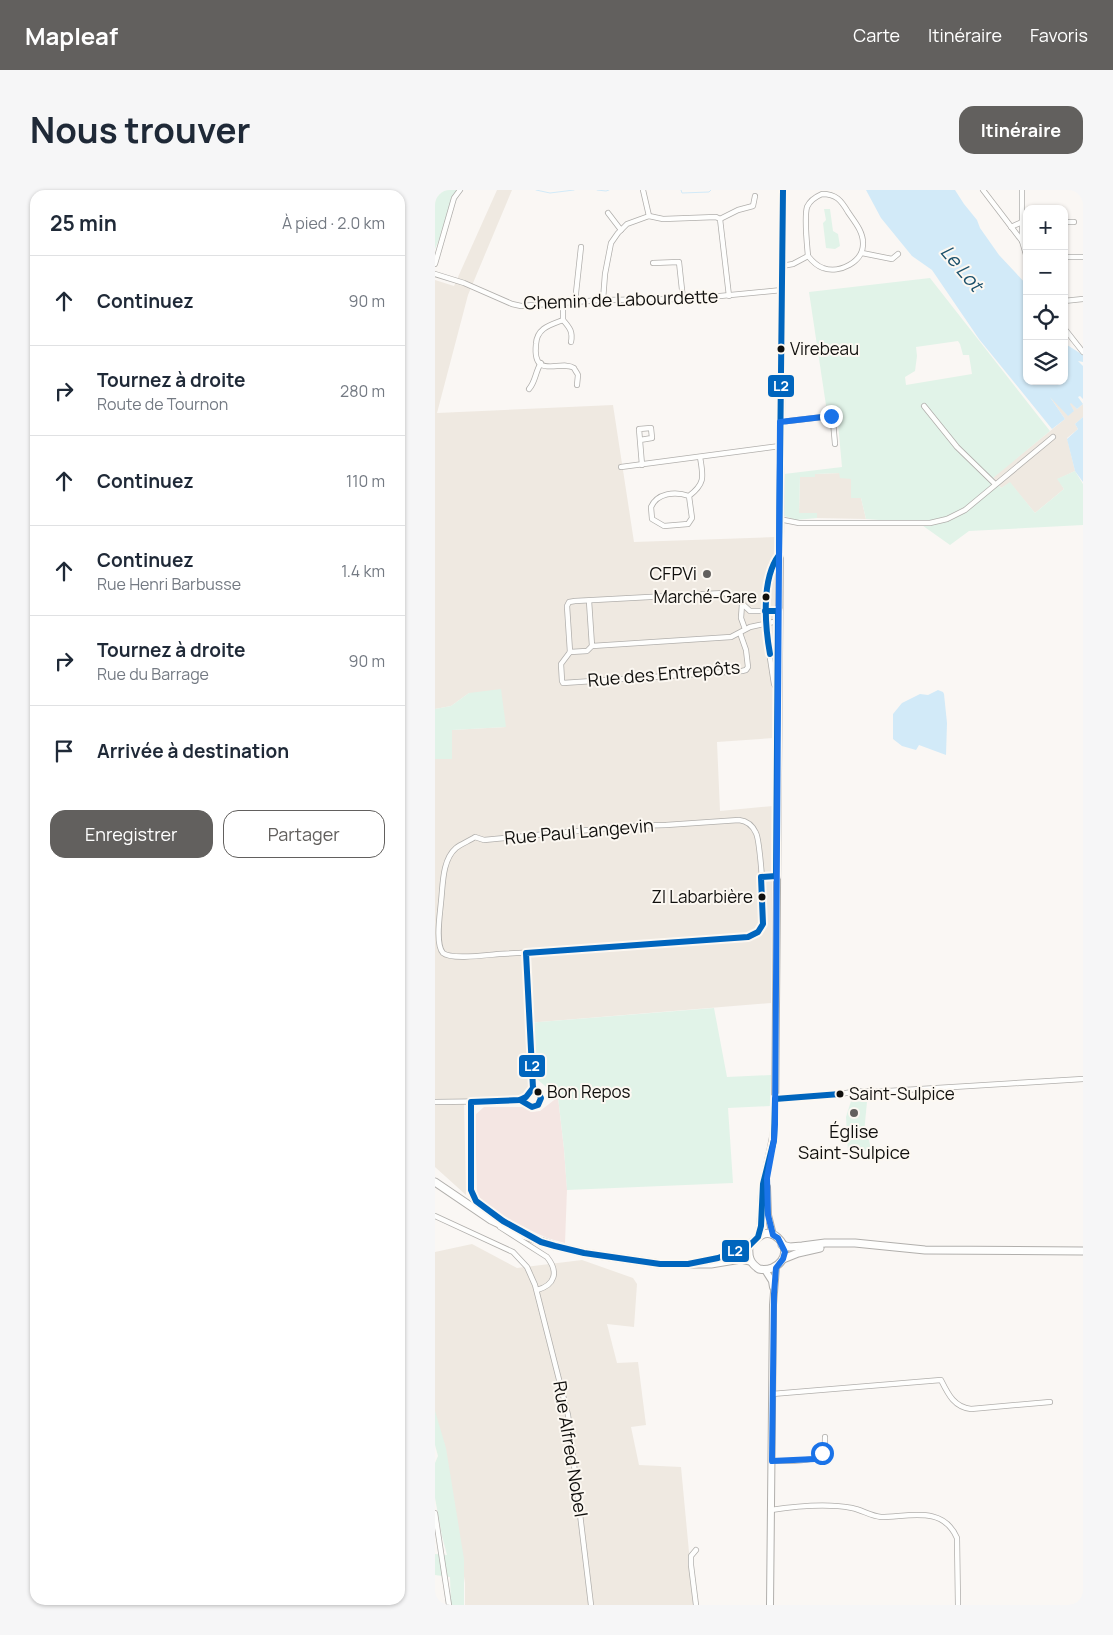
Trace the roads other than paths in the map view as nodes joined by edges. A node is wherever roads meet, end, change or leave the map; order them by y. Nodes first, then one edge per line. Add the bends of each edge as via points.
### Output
1 (460, 190) edge
2 (783, 190) edge
3 (983, 190) edge
4 (1022, 190) edge
5 (643, 192) edge
6 (755, 196) dead end
7 (1023, 205) edge
8 (608, 213) dead end
9 (649, 216) junction
10 (721, 219) junction
11 (1068, 222) edge
12 (1073, 222) dead end
13 (1023, 223) edge
14 (1011, 227) junction
15 (621, 230) junction
16 (1023, 235) edge
17 (1022, 241) junction
18 (581, 247) dead end
19 (1025, 250) edge
20 (862, 253) junction
21 (898, 254) dead end
22 (808, 256) junction
23 (1068, 257) edge
24 (1083, 257) edge
25 (653, 263) dead end
26 (435, 264) edge
27 (783, 266) junction
28 (435, 274) edge
29 (782, 290) junction
30 (729, 296) junction
31 (1083, 299) edge
32 (603, 300) junction
33 (683, 300) junction
34 (1068, 301) edge
35 (575, 302) junction
36 (563, 303) junction
37 (563, 320) junction
38 (1068, 333) edge
39 (571, 342) dead end
40 (1083, 352) edge
41 (541, 364) junction
42 (577, 385) dead end
43 (529, 389) dead end
44 (923, 406) dead end
45 (780, 422) junction
46 (1053, 437) dead end
47 (640, 440) dead end
48 (835, 444) dead end
49 (780, 446) junction
50 (700, 456) junction
51 (642, 465) junction
52 (621, 467) dead end
53 (995, 484) junction
54 (689, 496) junction
55 (779, 519) junction
56 (779, 555) junction
57 (589, 601) junction
58 (742, 604) junction
59 (765, 611) junction
60 (778, 611) junction
61 (778, 621) junction
62 (765, 624) junction
63 (745, 630) junction
64 (740, 633) junction
65 (592, 646) junction
66 (570, 652) junction
67 (777, 689) junction
68 (776, 876) junction
69 (761, 877) junction
70 (526, 953) junction
71 (1083, 1079) edge
72 (775, 1099) junction
73 (435, 1102) edge
74 (471, 1102) junction
75 (768, 1165) junction
76 (435, 1182) edge
77 (435, 1216) edge
78 (491, 1220) junction
79 (773, 1235) junction
80 (757, 1237) junction
81 (541, 1242) junction
82 (842, 1243) junction
83 (782, 1245) junction
84 (749, 1246) junction
85 (1083, 1251) edge
86 (783, 1259) junction
87 (750, 1260) junction
88 (688, 1264) junction
89 (776, 1268) junction
90 (765, 1270) junction
91 (537, 1290) junction
92 (774, 1294) junction
93 (772, 1394) junction
94 (1050, 1402) dead end
95 (825, 1437) dead end
96 (772, 1461) junction
97 (771, 1510) junction
98 (435, 1512) edge
99 (696, 1550) dead end
100 (449, 1605) edge
101 (591, 1605) edge
102 (697, 1605) edge
103 (770, 1605) edge
104 (958, 1605) edge

1 - 26 street via 454,198
2 - 27 main road
3 - 14 street
4 - 7 street
5 - 9 street
6 - 10 street via 753,206
8 - 15 street
9 - 10 street
9 - 15 street via 627,224
10 - 30 street
11 - 12 street
13 - 14 street
14 - 17 street
15 - 32 street via 611,243
16 - 17 street
17 - 19 street
18 - 35 street
20 - 21 street via 892,260
20 - 22 street via 854,263 830,269 820,268
20 - 22 street via 860,230 843,203 838,197 822,194 813,198 807,208
22 - 27 street
23 - 24 street
25 - 33 street via 679,262
27 - 29 main road
28 - 36 street, Chemin de Labourdette via 512,304
29 - 30 street, Chemin de Labourdette
29 - 45 main road
30 - 33 street, Chemin de Labourdette
31 - 34 street
32 - 33 street, Chemin de Labourdette
32 - 35 street, Chemin de Labourdette
35 - 36 street, Chemin de Labourdette
36 - 37 street
37 - 39 street via 571,329
37 - 41 street via 539,332 535,353
38 - 40 street
41 - 42 street via 544,367 574,368 578,375
41 - 43 street
44 - 53 street via 957,447
45 - 48 street via 831,416
45 - 49 main road
46 - 53 street
47 - 51 street
49 - 50 street
49 - 55 main road
50 - 51 street
50 - 54 street via 703,479
51 - 52 street
53 - 55 street via 965,510 930,523 799,523
54 - 54 street via 681,493 659,497 651,507 652,519 664,526 688,524 692,518
55 - 56 main road
56 - 59 street via 771,573
56 - 60 main road
57 - 58 street via 724,593
57 - 65 street
57 - 66 street via 569,602 567,606
58 - 59 street via 749,611
58 - 63 street via 741,618
59 - 60 street
59 - 62 street
60 - 61 main road
61 - 62 street
61 - 67 main road
62 - 63 street
62 - 67 street
63 - 64 street
64 - 65 street via 731,637
64 - 66 street, Rue des Entrepôts via 746,650 746,670 563,683 561,664
65 - 66 street via 587,650
67 - 68 main road
68 - 69 street
68 - 72 main road
69 - 70 street, Rue Paul Langevin via 763,924 758,932 748,937
69 - 70 street, Rue Paul Langevin via 758,836 743,821 629,826 484,840 475,837 454,850 446,865 437,939 440,950 447,956
70 - 74 street via 533,1088 520,1100
71 - 72 street via 859,1091
72 - 75 main road via 774,1140
73 - 74 street
74 - 81 street via 473,1197 503,1221
75 - 79 main road via 769,1226
75 - 80 main road
76 - 78 main road
77 - 91 street, Rue Alfred Nobel via 513,1252 527,1267
78 - 81 main road
78 - 91 street via 551,1262 554,1273 551,1283
79 - 80 main road
79 - 83 main road
80 - 84 main road
81 - 88 main road via 624,1260
82 - 83 main road
82 - 85 main road via 925,1250
82 - 86 main road
83 - 86 main road
84 - 87 main road
84 - 88 main road
86 - 89 main road
87 - 88 main road
87 - 90 main road via 754,1266
89 - 90 main road
89 - 92 main road
90 - 92 main road via 772,1281
91 - 101 street, Rue Alfred Nobel via 568,1415
92 - 93 main road
93 - 94 street via 941,1380 955,1403 963,1408
93 - 96 main road
95 - 96 street via 825,1448 815,1459
96 - 97 main road
97 - 103 main road
97 - 104 street via 806,1505 835,1506 881,1517 920,1514 935,1518 954,1531 957,1538
98 - 100 street
99 - 102 street via 691,1556 691,1565

